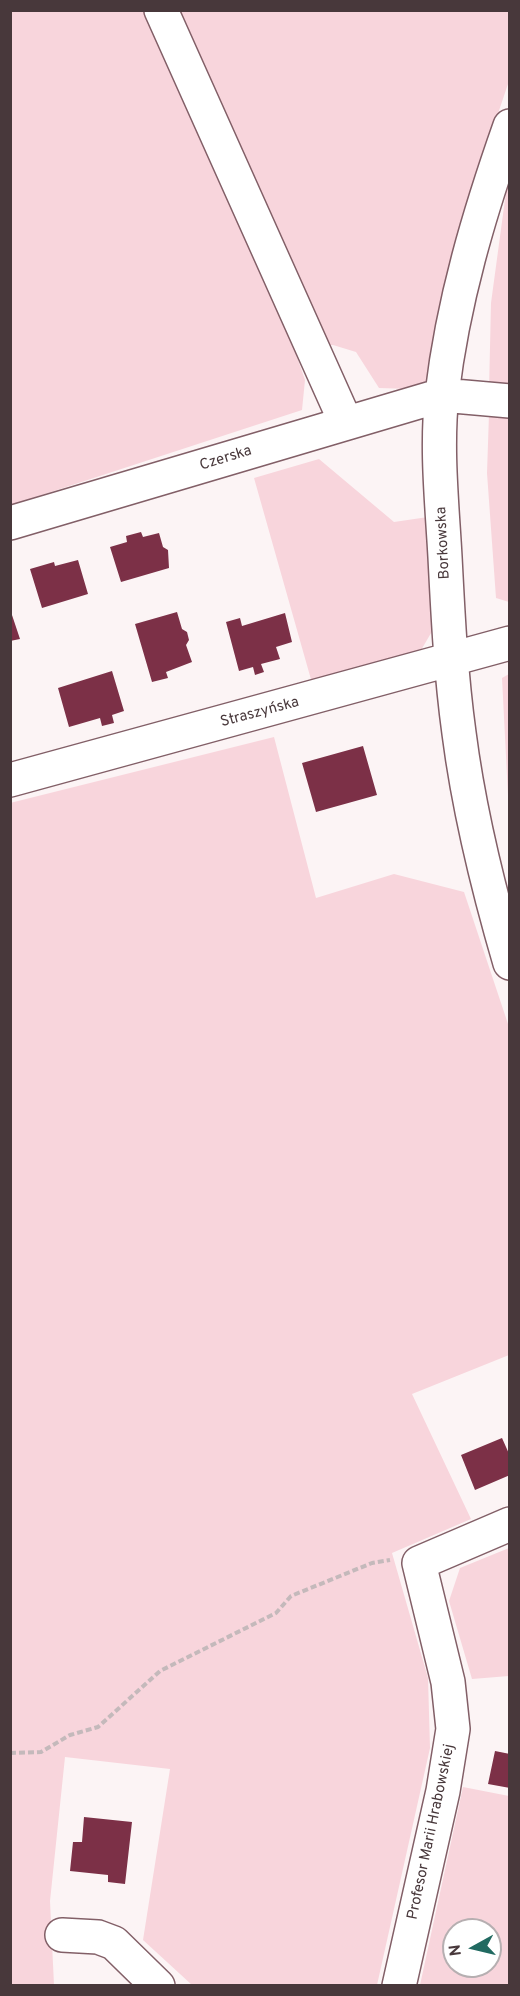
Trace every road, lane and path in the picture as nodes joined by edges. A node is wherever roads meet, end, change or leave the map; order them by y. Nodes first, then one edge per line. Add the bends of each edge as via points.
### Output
1 (161, 10) edge
2 (510, 126) edge
3 (442, 396) junction
4 (510, 401) edge
5 (346, 423) junction
6 (10, 523) edge
7 (510, 643) edge
8 (451, 658) junction
9 (10, 780) edge
10 (510, 963) edge
11 (510, 1524) edge
12 (419, 1563) junction
13 (10, 1753) edge
14 (62, 1935) dead end
15 (158, 1986) edge
16 (399, 1986) edge

1 - 5 street
2 - 3 street, Borkowska via 468,256
3 - 4 street, Czerska
3 - 5 street, Czerska
3 - 8 street, Borkowska via 439,459
5 - 6 street, Czerska
7 - 8 street, Straszyńska
8 - 9 street, Straszyńska via 365,685
8 - 10 street, Borkowska via 459,735 481,856
11 - 12 street
12 - 13 path via 401,1558 372,1563 291,1596 276,1613 160,1671 98,1727 70,1735 42,1752
12 - 16 street, Profesor Marii Hrabowskiej via 448,1682 453,1729
14 - 15 street via 98,1937 114,1943

